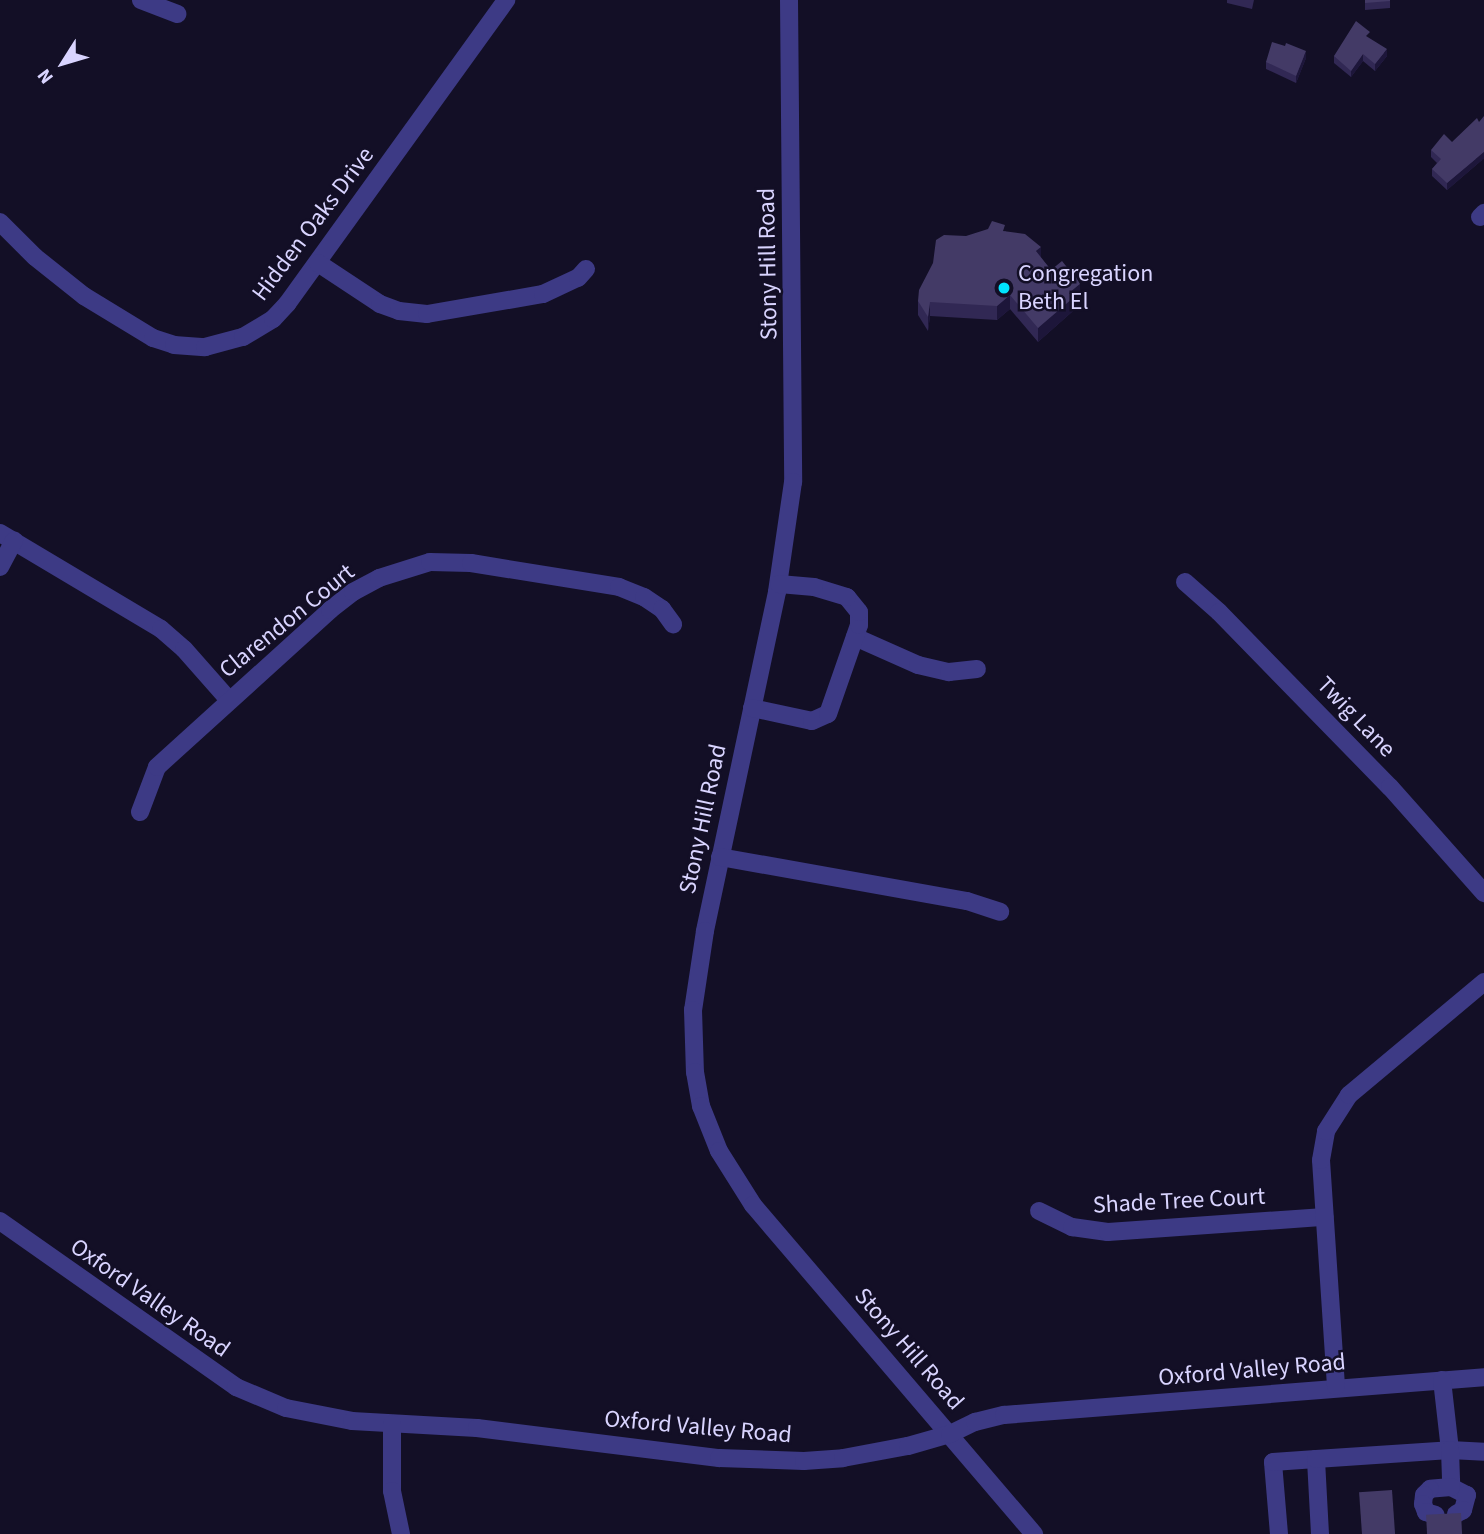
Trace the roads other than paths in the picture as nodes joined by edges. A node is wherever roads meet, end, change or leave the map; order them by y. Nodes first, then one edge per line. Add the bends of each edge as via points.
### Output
1 (141, 0) edge
2 (506, 0) edge
3 (789, 0) edge
4 (177, 14) dead end
5 (0, 222) edge
6 (318, 263) junction
7 (586, 269) dead end
8 (7, 537) edge
9 (0, 567) edge
10 (1185, 582) dead end
11 (779, 584) junction
12 (673, 624) dead end
13 (855, 638) junction
14 (977, 669) dead end
15 (229, 700) junction
16 (752, 708) junction
17 (140, 812) dead end
18 (720, 857) junction
19 (1484, 893) edge
20 (1000, 912) dead end
21 (1484, 982) edge
22 (1039, 1211) dead end
23 (1324, 1217) junction
24 (0, 1222) edge
25 (1484, 1377) edge
26 (1442, 1380) junction
27 (1336, 1386) junction
28 (392, 1424) junction
29 (950, 1434) junction
30 (1450, 1450) junction
31 (1484, 1452) edge
32 (1316, 1459) junction
33 (1451, 1487) junction
34 (1456, 1514) edge
35 (1436, 1515) edge
36 (401, 1534) edge
37 (1034, 1534) edge
38 (1279, 1534) edge
39 (1320, 1534) edge

1 - 4 street
2 - 6 street, Hidden Oaks Drive
3 - 11 street, Stony Hill Road via 794,433
5 - 6 street, Hidden Oaks Drive via 84,296 133,329 182,346 205,347 257,331 287,304
6 - 7 street via 380,304 427,314 543,295 578,278
8 - 9 street
8 - 15 street via 161,629
10 - 19 street, Twig Lane via 1390,788
11 - 13 street via 814,587 847,597 859,612
11 - 16 street, Stony Hill Road
12 - 15 street, Clarendon Court via 662,609 619,587 471,563 430,562 379,578 353,592
13 - 14 street via 918,665 949,672
13 - 16 street via 831,708 820,719
15 - 17 street, Clarendon Court via 156,767
16 - 18 street, Stony Hill Road
18 - 20 street via 967,901
18 - 29 street, Stony Hill Road via 693,1010 695,1072 704,1115 724,1160 753,1205
21 - 23 street via 1377,1069 1336,1112 1326,1131 1321,1160
22 - 23 street, Shade Tree Court via 1072,1227 1108,1233
23 - 27 street
24 - 28 street, Oxford Valley Road via 236,1387 310,1415
25 - 26 street, Oxford Valley Road
26 - 27 street, Oxford Valley Road
26 - 30 street
27 - 29 street, Oxford Valley Road via 1004,1415
28 - 29 street, Oxford Valley Road via 478,1428 784,1462 843,1458
28 - 36 street via 392,1491
29 - 37 street, Stony Hill Road
30 - 31 street
30 - 32 street
30 - 33 street
32 - 38 street via 1273,1462
32 - 39 street
33 - 34 street via 1467,1495 1463,1510
33 - 35 street via 1430,1489 1424,1495 1426,1512

